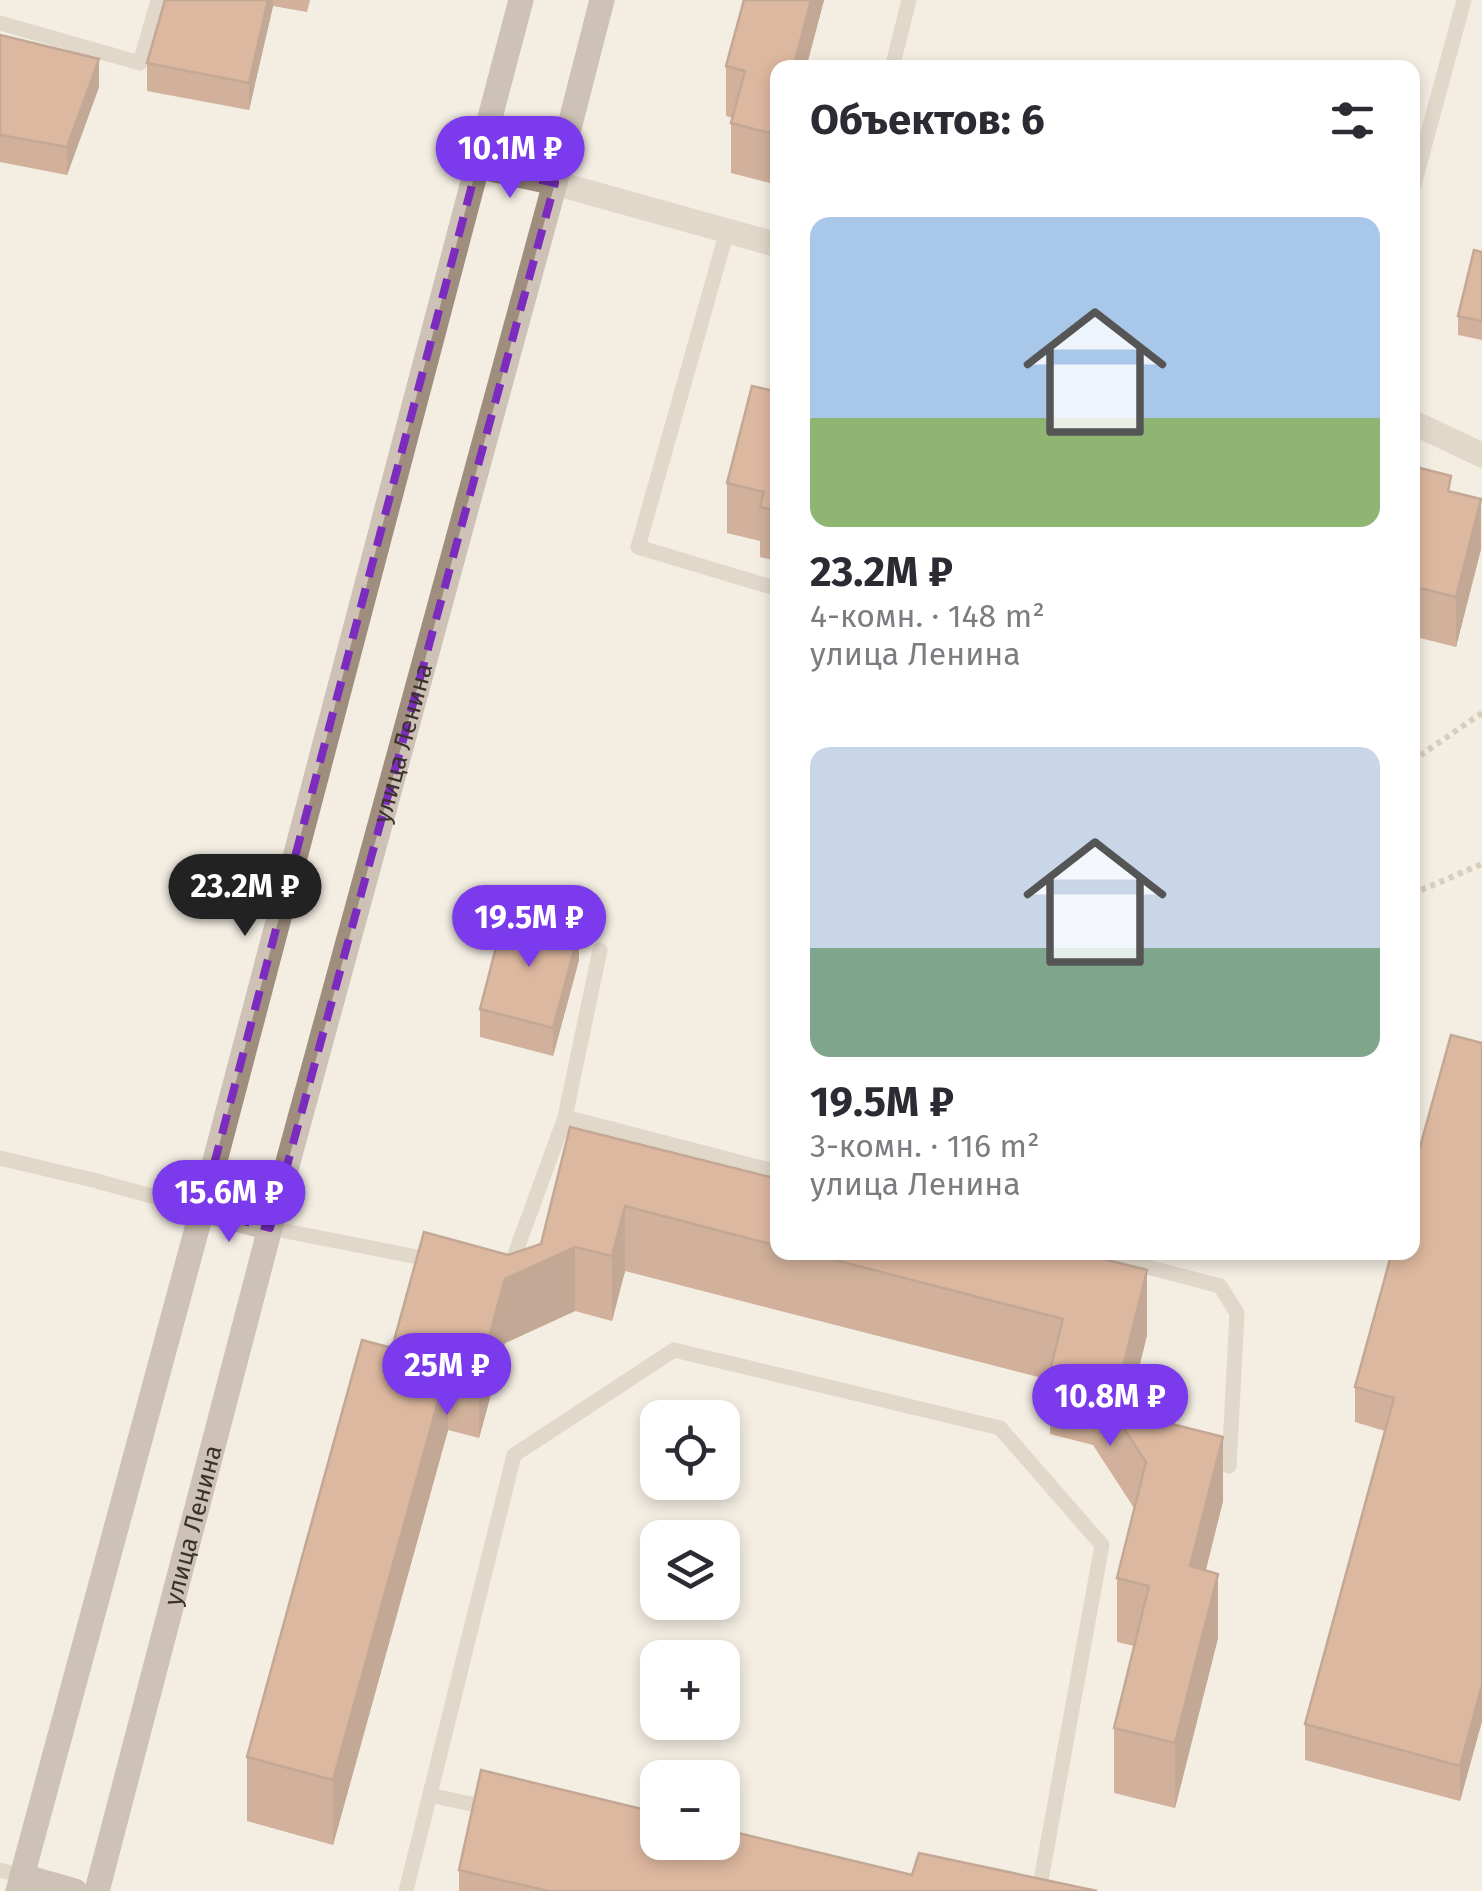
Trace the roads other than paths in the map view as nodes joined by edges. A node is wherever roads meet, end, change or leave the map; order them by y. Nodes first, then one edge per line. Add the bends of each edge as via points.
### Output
1 (158, 0) edge
2 (521, 0) edge
3 (602, 0) edge
4 (910, 0) edge
5 (1464, 0) edge
6 (0, 23) edge
7 (894, 60) edge
8 (1420, 162) edge
9 (477, 166) junction
10 (554, 183) junction
11 (727, 231) junction
12 (770, 243) edge
13 (1420, 426) edge
14 (1482, 454) edge
15 (770, 587) edge
16 (600, 950) dead end
17 (565, 1117) junction
18 (0, 1158) edge
19 (770, 1170) edge
20 (202, 1210) junction
21 (270, 1228) junction
22 (1121, 1260) edge
23 (454, 1264) edge
24 (490, 1271) edge
25 (1229, 1466) dead end
26 (430, 1795) junction
27 (506, 1812) edge
28 (13, 1879) edge
29 (76, 1891) edge
30 (98, 1891) edge
31 (406, 1891) edge
32 (1038, 1891) edge

1 - 6 lane via 140,62
2 - 9 main road
3 - 10 main road, улица Ленина
4 - 7 lane
5 - 8 lane
9 - 10 main road
9 - 20 main road
10 - 11 street
10 - 21 main road, улица Ленина
11 - 12 street
11 - 15 lane via 638,547
13 - 14 street
16 - 17 lane
17 - 19 lane
17 - 24 lane via 508,1274
18 - 20 lane
20 - 21 main road
20 - 28 main road
21 - 23 lane
21 - 30 main road, улица Ленина
22 - 25 lane via 1220,1286 1237,1313
26 - 27 lane
26 - 31 lane
26 - 32 lane via 514,1455 674,1350 1000,1428 1102,1545
28 - 29 main road

